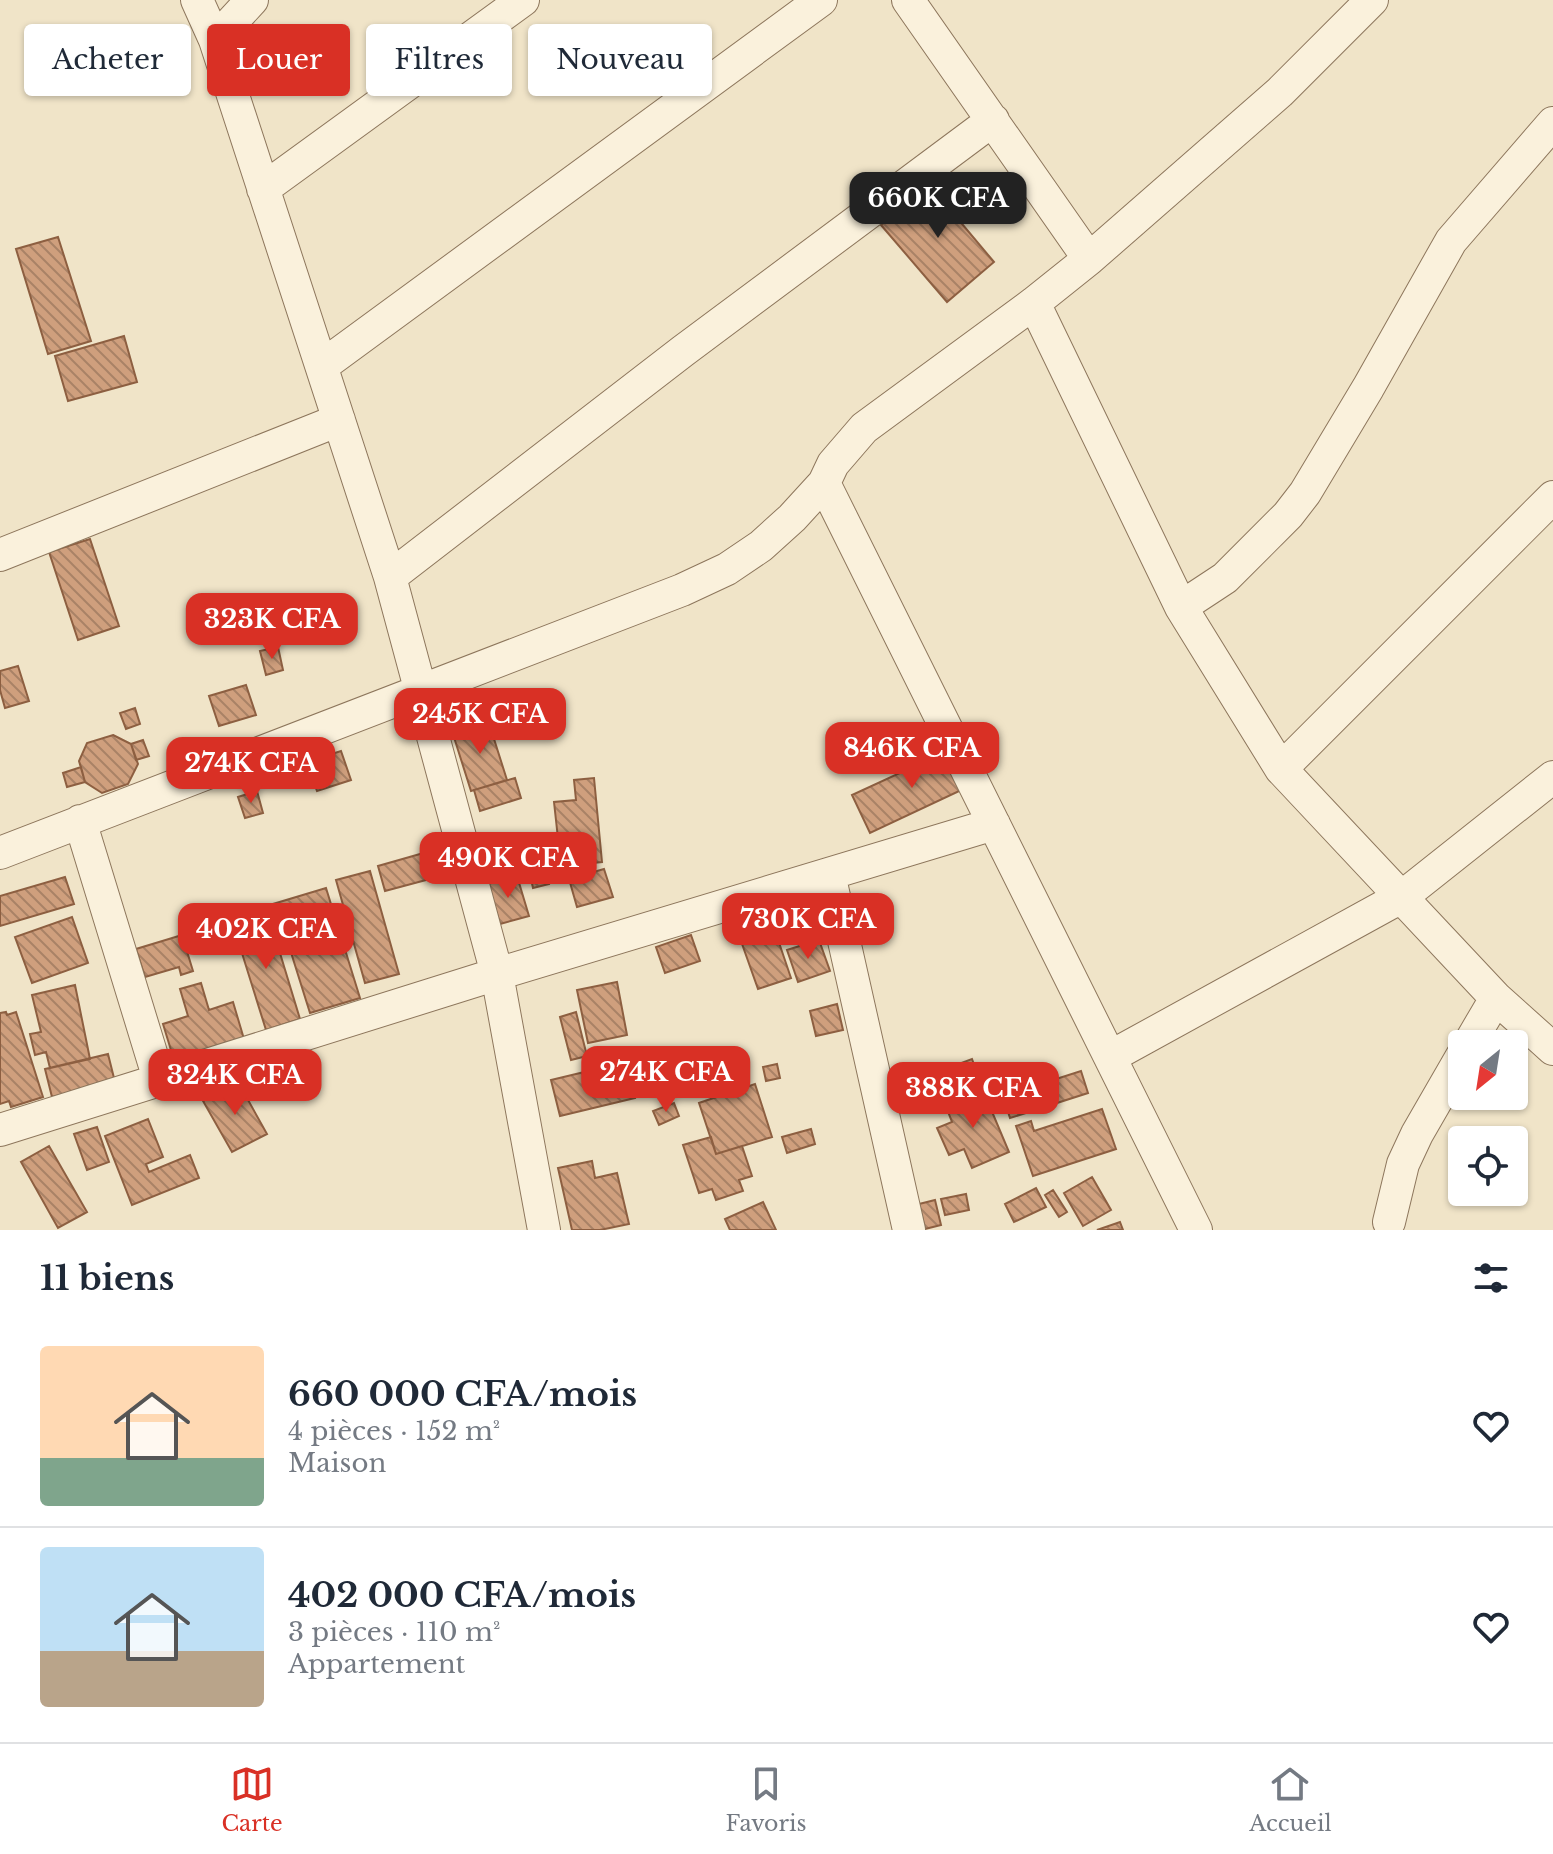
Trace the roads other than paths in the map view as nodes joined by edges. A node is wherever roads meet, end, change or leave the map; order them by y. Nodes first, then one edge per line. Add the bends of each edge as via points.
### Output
1 (197, 0) edge
2 (252, 0) edge
3 (523, 0) edge
4 (821, 0) edge
5 (908, 0) edge
6 (1372, 0) edge
7 (208, 24) edge
8 (230, 24) edge
9 (233, 96) edge
10 (993, 120) junction
11 (1553, 123) edge
12 (263, 189) junction
13 (1089, 259) junction
14 (1034, 303) junction
15 (322, 366) junction
16 (339, 420) junction
17 (824, 483) junction
18 (1553, 497) edge
19 (0, 555) edge
20 (390, 577) junction
21 (1181, 607) junction
22 (420, 693) junction
23 (1281, 769) junction
24 (1553, 777) edge
25 (80, 821) junction
26 (994, 824) junction
27 (0, 853) edge
28 (829, 874) junction
29 (1403, 896) junction
30 (497, 974) junction
31 (1496, 998) junction
32 (1477, 1030) edge
33 (1553, 1049) edge
34 (1110, 1057) junction
35 (159, 1079) junction
36 (1448, 1080) edge
37 (0, 1130) edge
38 (1386, 1227) edge
39 (544, 1230) edge
40 (909, 1230) edge
41 (1196, 1230) edge

1 - 7 street
2 - 8 street
3 - 12 street
4 - 15 street
5 - 10 street
6 - 13 street via 1280,92
9 - 12 street
10 - 13 street
10 - 20 street
11 - 21 street via 1451,241 1305,493 1225,578
12 - 15 street
13 - 14 street
14 - 17 street via 864,428
14 - 21 street
15 - 16 street
16 - 19 street
16 - 20 street
17 - 22 street via 771,537 727,569
17 - 26 street
18 - 23 street
20 - 22 street
21 - 23 street
22 - 25 street
22 - 30 street
23 - 29 street
24 - 29 street
25 - 27 street
25 - 35 street
26 - 28 street
26 - 34 street
28 - 30 street
28 - 40 street
29 - 31 street
29 - 34 street
30 - 35 street
30 - 39 street
31 - 32 street
31 - 33 street
34 - 41 street
35 - 37 street
36 - 38 street via 1403,1164

